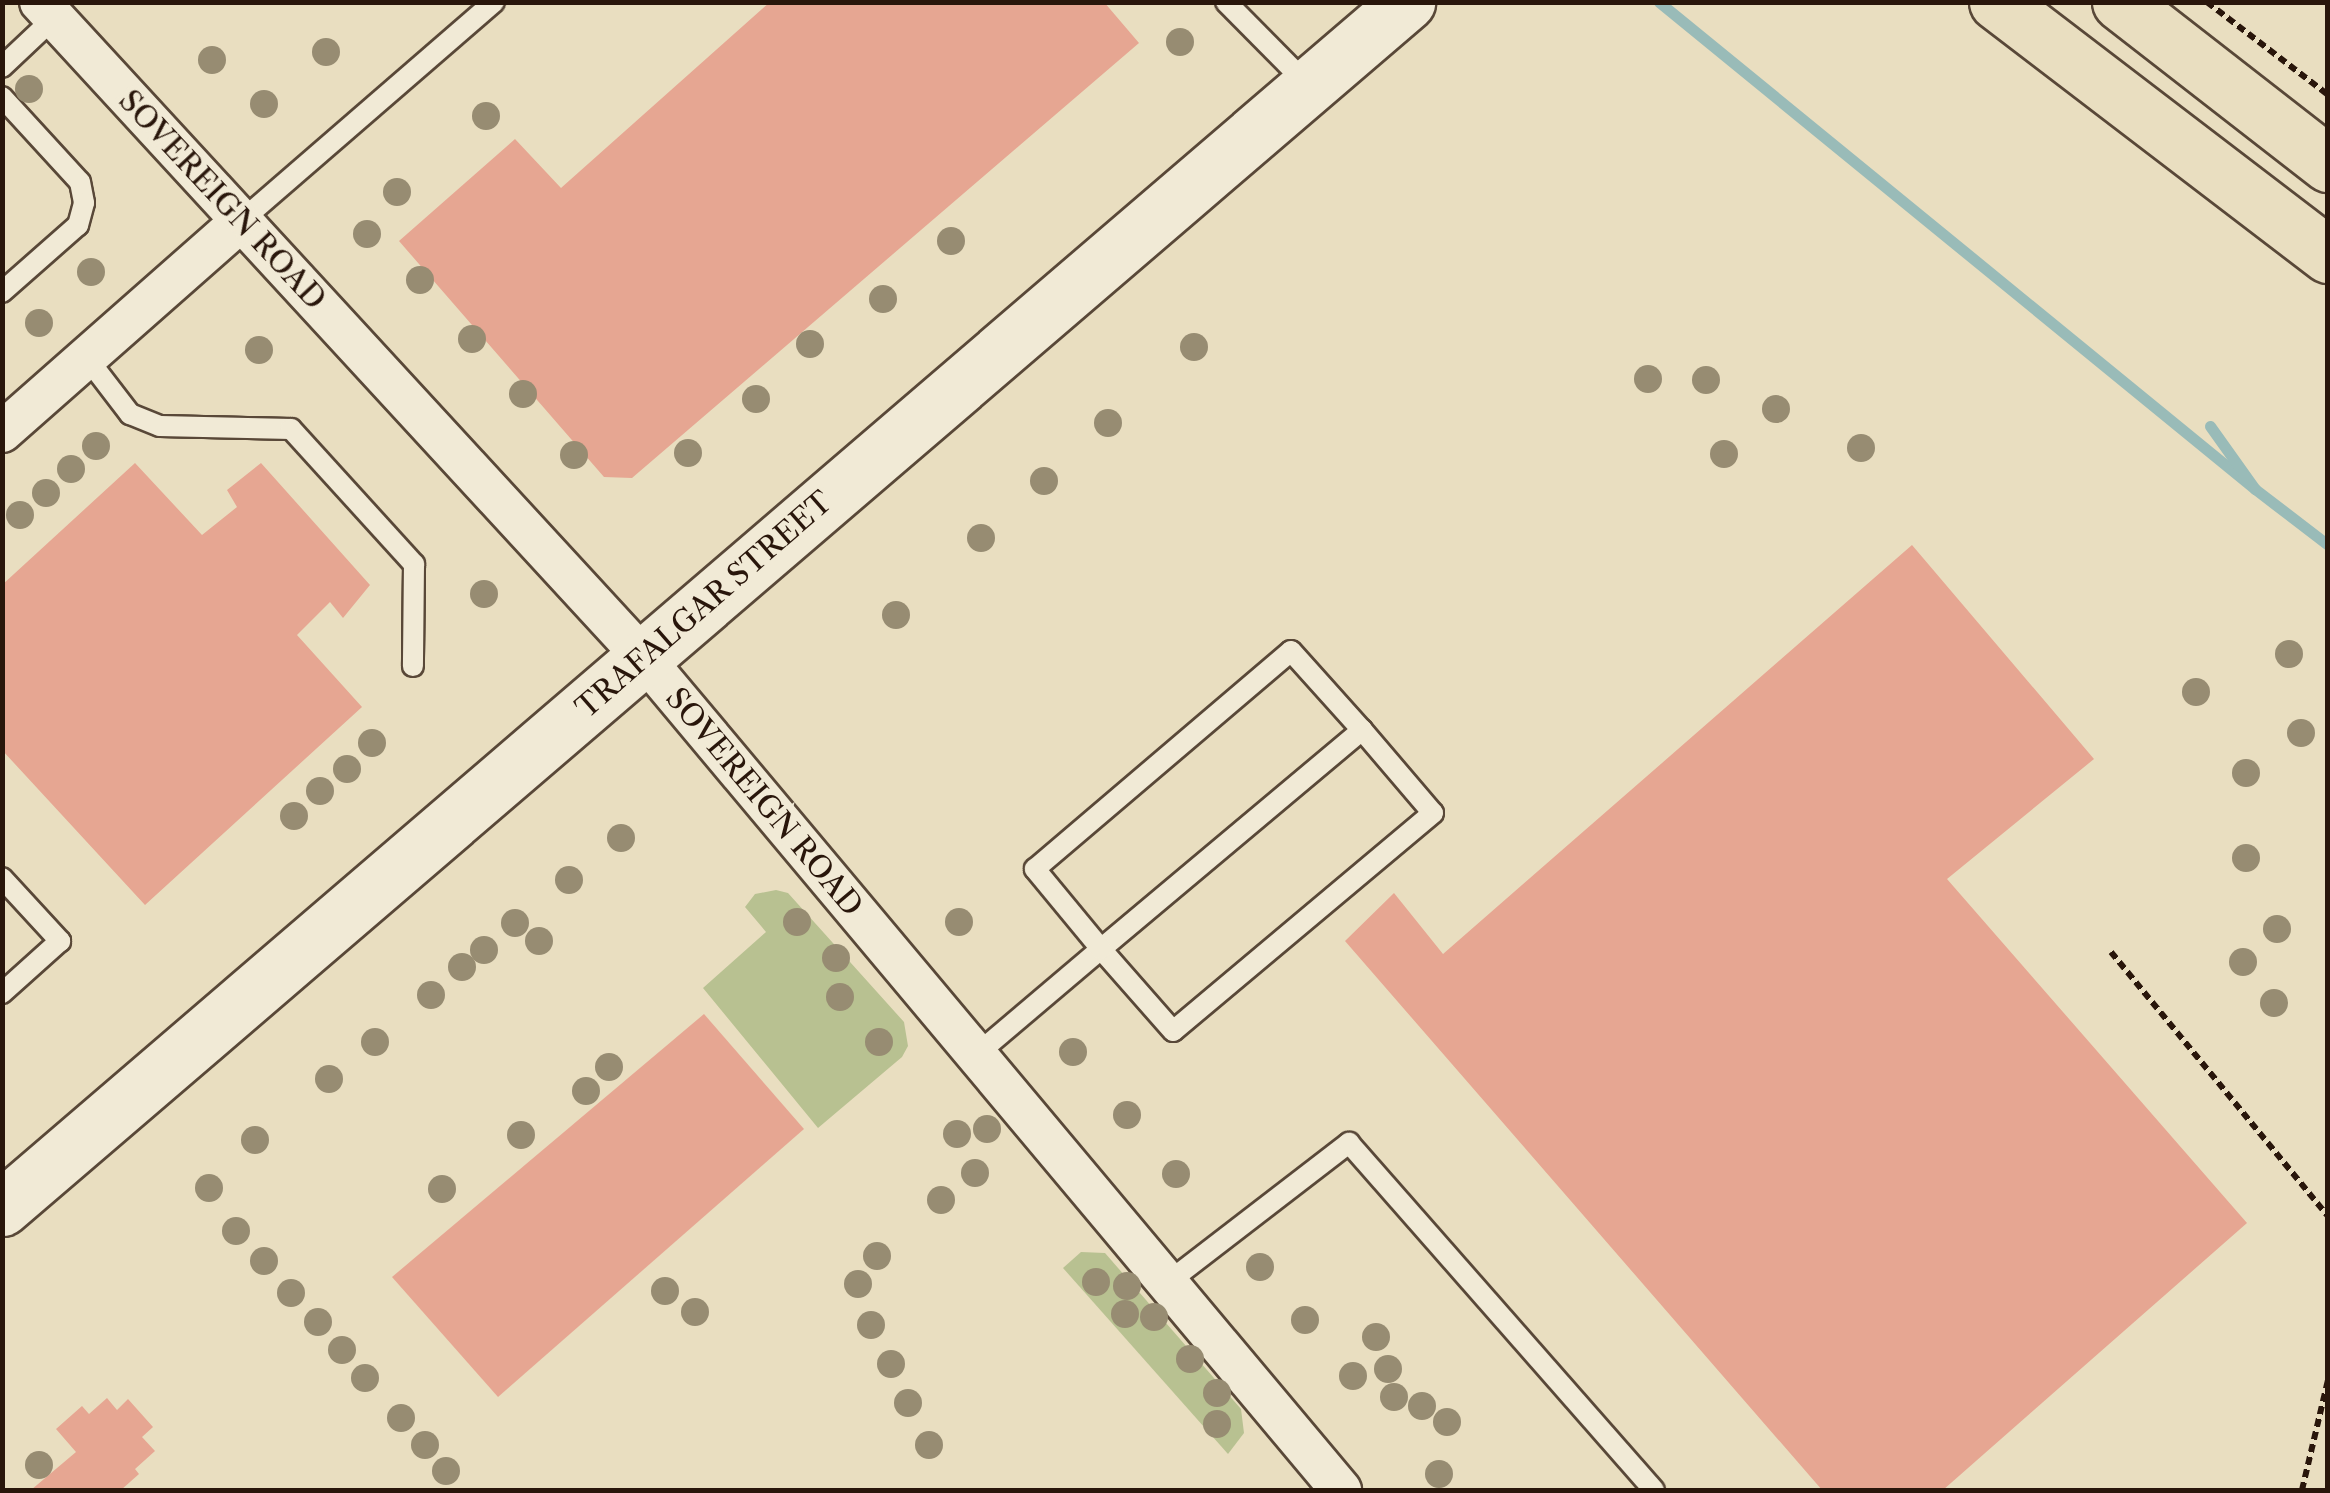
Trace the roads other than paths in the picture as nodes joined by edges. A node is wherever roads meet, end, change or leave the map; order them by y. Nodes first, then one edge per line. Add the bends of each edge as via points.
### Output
1 (494, 2) edge
2 (1226, 2) edge
3 (1407, 2) edge
4 (1997, 2) edge
5 (2120, 2) edge
6 (47, 10) edge
7 (2, 67) edge
8 (1309, 86) junction
9 (2, 97) edge
10 (2328, 164) edge
11 (240, 222) junction
12 (2328, 255) edge
13 (2, 292) edge
14 (87, 358) junction
15 (2, 432) edge
16 (643, 657) junction
17 (413, 666) dead end
18 (1362, 730) junction
19 (2, 878) edge
20 (1102, 949) junction
21 (2, 992) edge
22 (976, 1055) junction
23 (2, 1208) edge
24 (1167, 1283) junction
25 (1341, 1490) edge
26 (1654, 1490) edge

1 - 11 lane
2 - 8 lane
3 - 8 main road, TRAFALGAR STREET
4 - 12 highway
5 - 10 highway
6 - 7 lane
6 - 11 street, SOVEREIGN ROAD
8 - 16 main road, TRAFALGAR STREET
9 - 13 lane via 80,182 84,202 78,225
11 - 14 street
11 - 16 street, SOVEREIGN ROAD
14 - 15 street
14 - 17 lane via 130,414 160,426 291,430 414,564
16 - 22 street, SOVEREIGN ROAD
16 - 23 main road, TRAFALGAR STREET
18 - 20 lane
18 - 20 lane via 1291,651 1034,869
18 - 20 lane via 1433,813 1174,1031
19 - 21 lane via 60,941
20 - 22 lane
22 - 24 street, SOVEREIGN ROAD
24 - 25 street, SOVEREIGN ROAD
24 - 26 lane via 1349,1143

